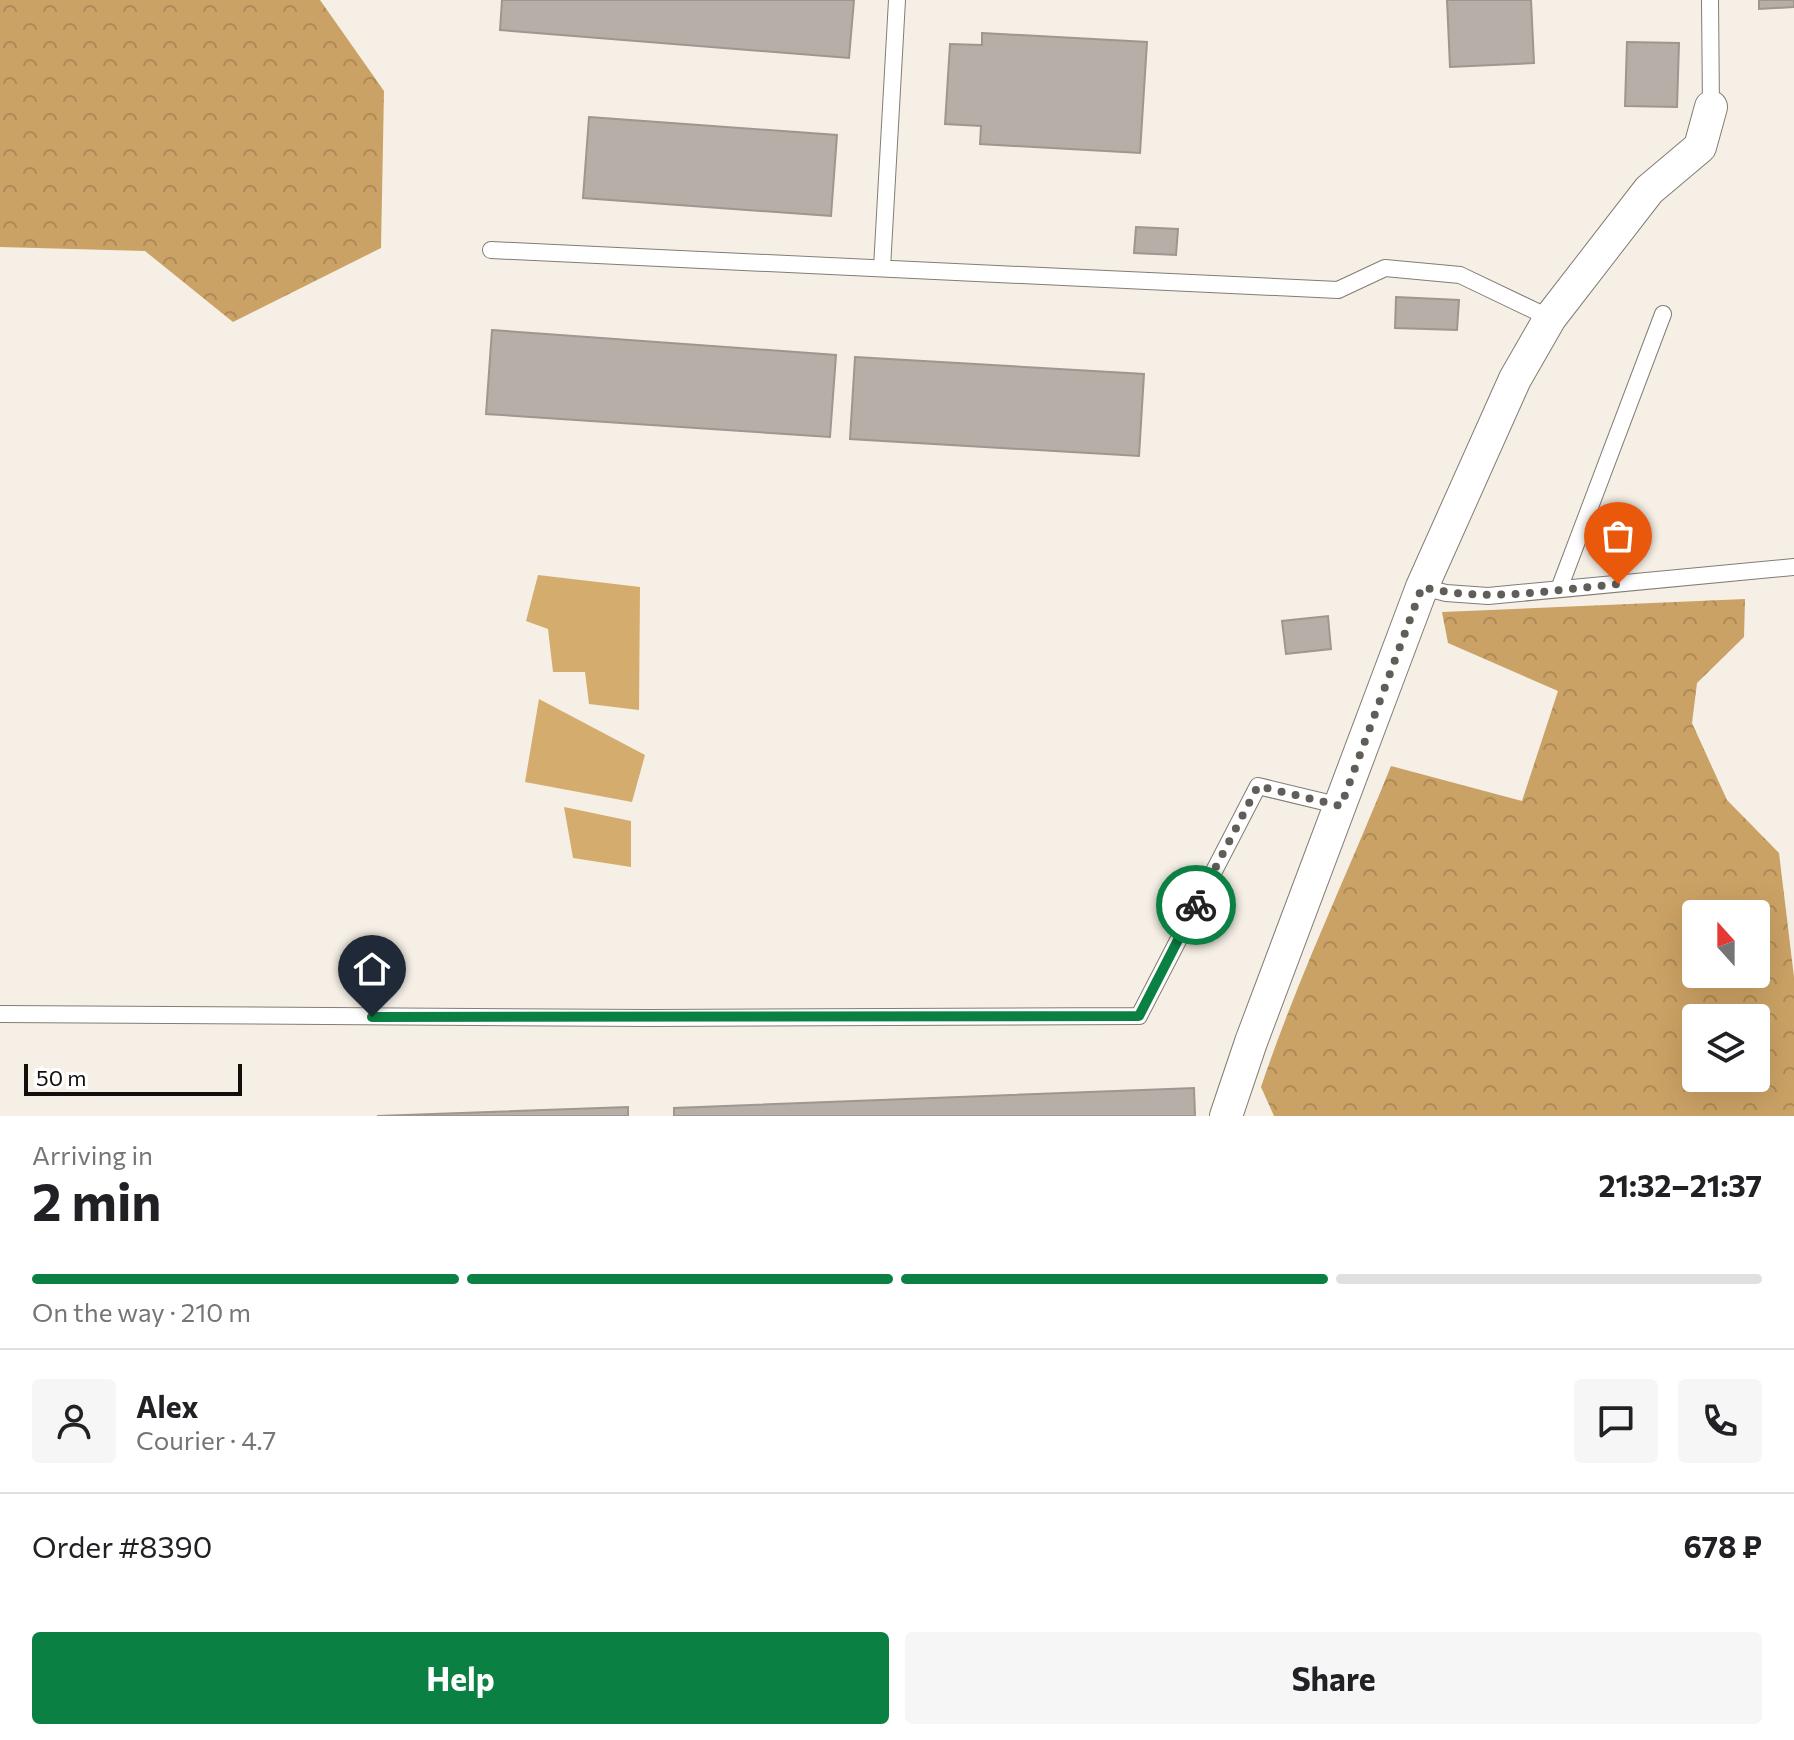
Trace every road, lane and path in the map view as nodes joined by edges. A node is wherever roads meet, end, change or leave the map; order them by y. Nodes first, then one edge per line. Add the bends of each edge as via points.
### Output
1 (897, 0) edge
2 (1710, 0) edge
3 (1711, 107) joint
4 (491, 250) dead end
5 (882, 268) junction
6 (1663, 314) dead end
7 (1550, 318) junction
8 (1794, 567) edge
9 (1422, 587) junction
10 (1559, 589) junction
11 (1341, 806) junction
12 (0, 1014) edge
13 (1226, 1116) edge

1 - 5 lane
2 - 3 lane
3 - 7 street via 1700,147 1649,190
4 - 5 lane
5 - 7 lane via 1338,290 1385,268 1460,275
6 - 10 lane
7 - 9 street via 1515,379
8 - 10 lane
9 - 10 lane via 1488,596
9 - 11 street
11 - 12 lane via 1258,786 1139,1016
11 - 13 street

